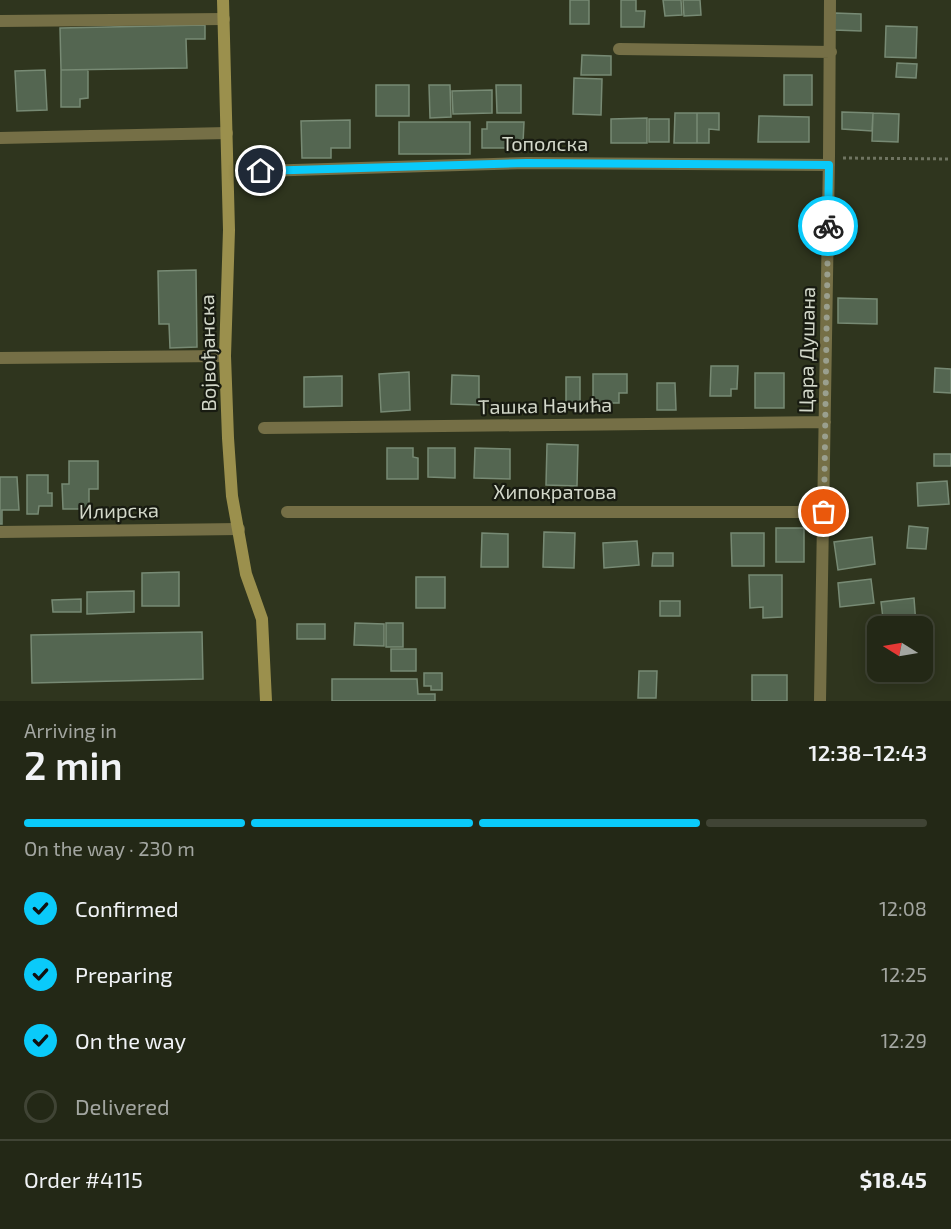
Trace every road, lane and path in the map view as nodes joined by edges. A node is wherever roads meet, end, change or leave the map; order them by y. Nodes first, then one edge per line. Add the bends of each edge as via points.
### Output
1 (223, 0) edge
2 (830, 0) edge
3 (224, 19) junction
4 (0, 21) edge
5 (618, 49) dead end
6 (831, 52) junction
7 (227, 134) junction
8 (0, 138) edge
9 (951, 159) edge
10 (829, 161) junction
11 (261, 171) dead end
12 (225, 356) junction
13 (0, 358) edge
14 (825, 422) junction
15 (264, 428) dead end
16 (287, 512) dead end
17 (824, 512) junction
18 (239, 529) junction
19 (0, 532) edge
20 (266, 701) edge
21 (820, 701) edge

1 - 3 main road, Војвођанска
2 - 6 street, Цара Душана
3 - 4 street
3 - 7 main road, Војвођанска
5 - 6 street
6 - 10 street, Цара Душана
7 - 8 street
7 - 12 main road, Војвођанска
9 - 10 path
10 - 11 street, Тополска via 526,163
10 - 14 street, Цара Душана
12 - 13 street
12 - 18 main road, Војвођанска via 232,496
14 - 15 street, Ташка Начића
14 - 17 street, Цара Душана
16 - 17 street, Хипократова
17 - 21 street, Цара Душана
18 - 19 street, Илирска
18 - 20 main road, Војвођанска via 246,574 262,619

